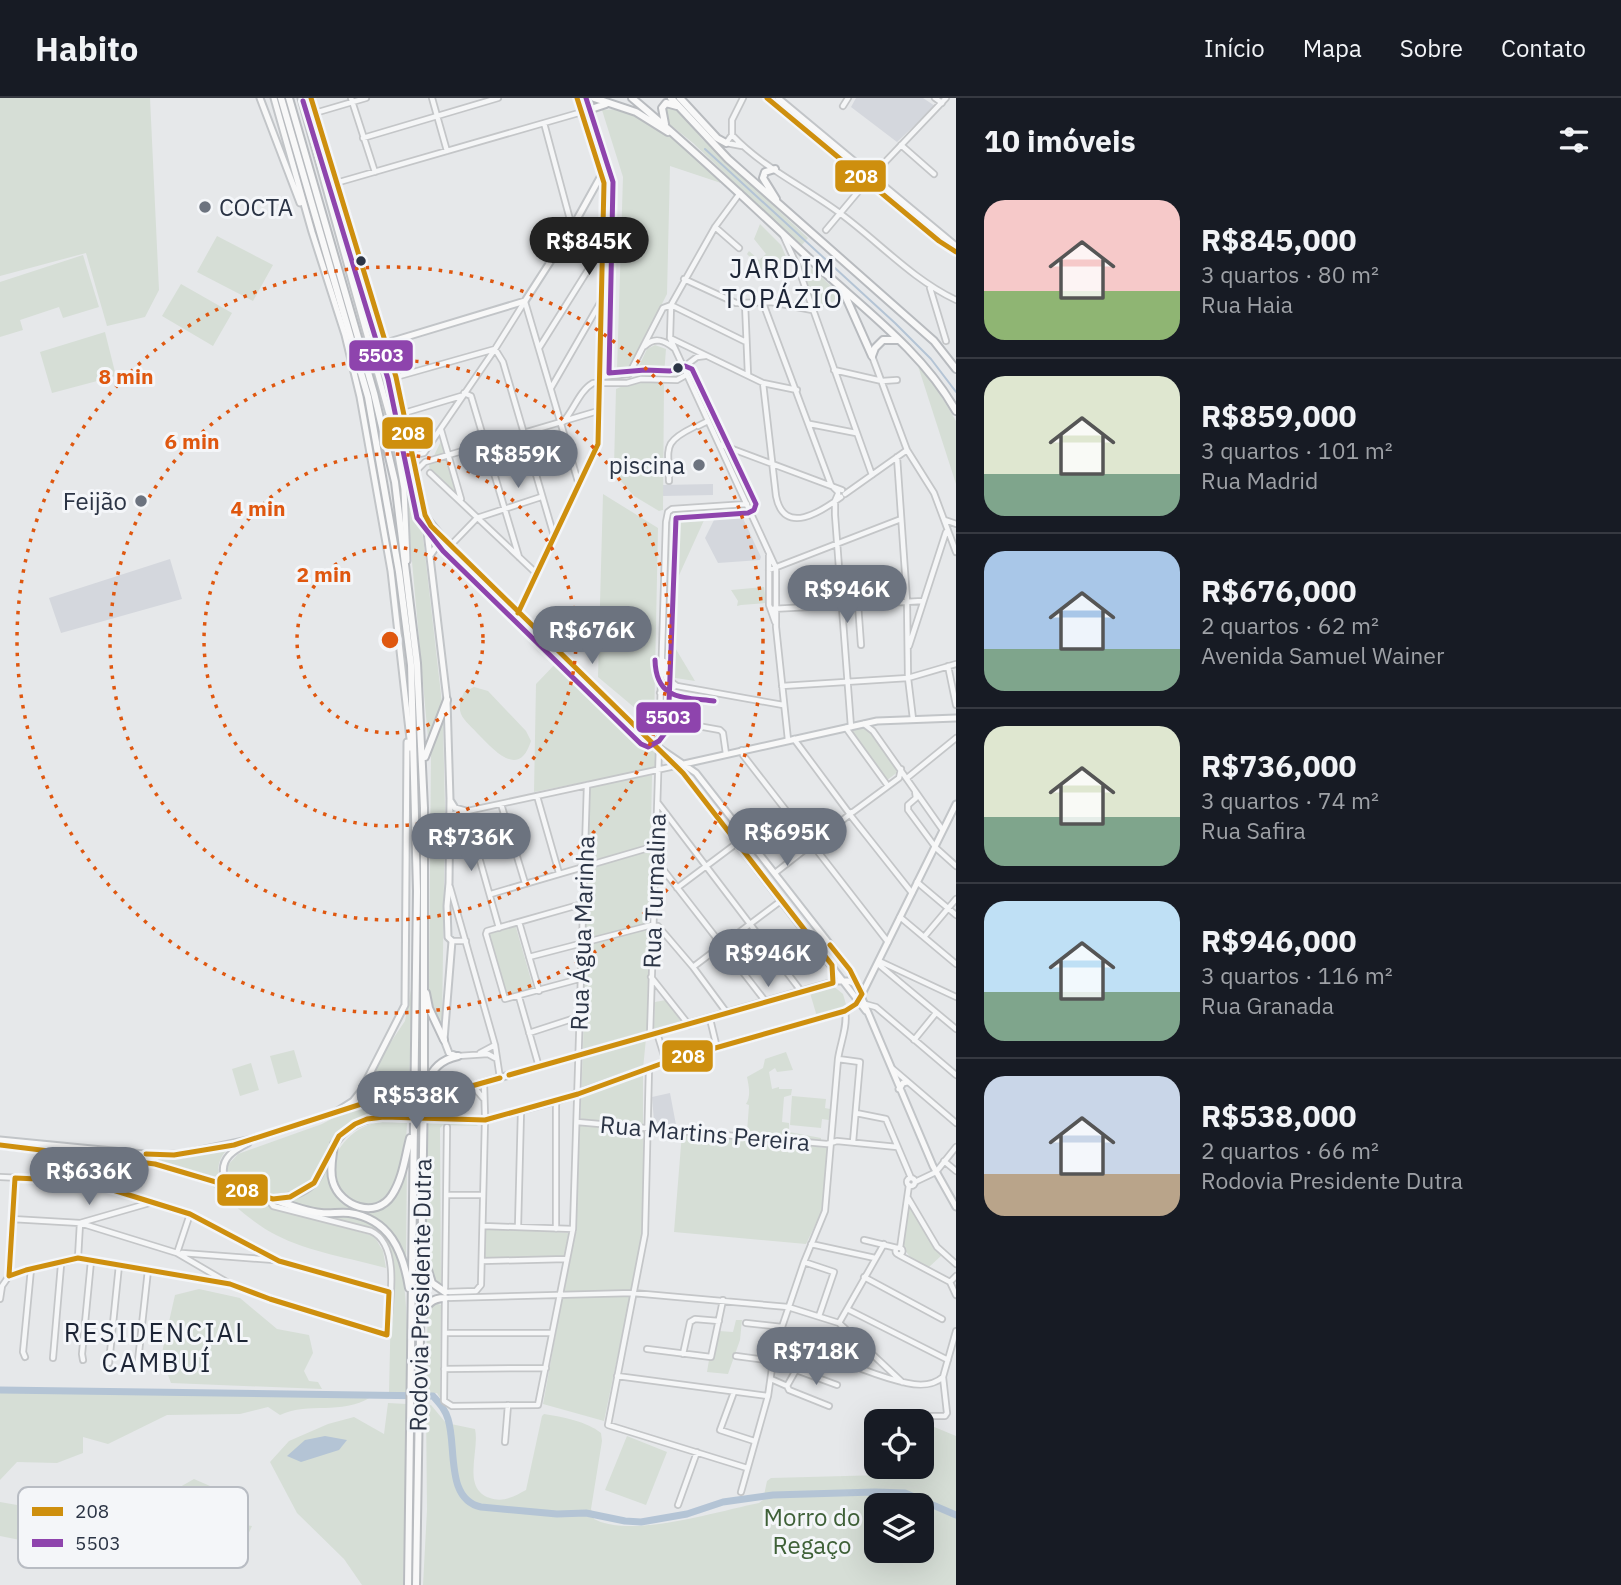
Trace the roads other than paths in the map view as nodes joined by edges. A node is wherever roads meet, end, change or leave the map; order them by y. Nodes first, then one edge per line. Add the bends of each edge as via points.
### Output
1 (260, 98) edge
2 (274, 98) edge
3 (281, 98) edge
4 (289, 98) edge
5 (301, 98) edge
6 (311, 98) edge
7 (366, 98) edge
8 (432, 98) edge
9 (498, 98) edge
10 (577, 98) edge
11 (594, 98) edge
12 (632, 98) edge
13 (671, 98) edge
14 (680, 98) edge
15 (743, 98) edge
16 (768, 98) edge
17 (778, 98) edge
18 (848, 98) edge
19 (935, 98) edge
20 (351, 100) edge
21 (944, 100) edge
22 (606, 104) junction
23 (843, 106) dead end
24 (679, 107) junction
25 (582, 112) junction
26 (315, 113) junction
27 (437, 116) junction
28 (544, 123) junction
29 (665, 125) junction
30 (732, 135) junction
31 (312, 137) junction
32 (363, 138) junction
33 (726, 143) junction
34 (901, 145) junction
35 (690, 146) junction
36 (744, 147) junction
37 (447, 151) junction
38 (764, 163) junction
39 (775, 169) junction
40 (375, 172) junction
41 (765, 172) junction
42 (602, 174) junction
43 (934, 174) dead end
44 (870, 178) junction
45 (335, 183) junction
46 (741, 193) junction
47 (340, 196) junction
48 (780, 207) junction
49 (568, 209) junction
50 (580, 213) junction
51 (840, 213) junction
52 (715, 227) junction
53 (572, 228) junction
54 (826, 230) dead end
55 (781, 231) junction
56 (312, 232) junction
57 (603, 246) junction
58 (956, 246) edge
59 (739, 248) dead end
60 (956, 252) edge
61 (594, 260) junction
62 (602, 260) junction
63 (684, 279) junction
64 (839, 286) junction
65 (930, 288) junction
66 (956, 300) edge
67 (525, 301) junction
68 (601, 302) junction
69 (745, 303) junction
70 (763, 303) junction
71 (671, 305) junction
72 (812, 310) junction
73 (591, 319) junction
74 (601, 322) junction
75 (670, 338) junction
76 (898, 340) junction
77 (946, 341) dead end
78 (746, 342) junction
79 (386, 343) junction
80 (675, 348) junction
81 (495, 349) junction
82 (539, 349) junction
83 (642, 349) junction
84 (708, 356) junction
85 (872, 356) junction
86 (634, 366) junction
87 (956, 369) edge
88 (834, 370) junction
89 (686, 375) junction
90 (748, 376) junction
91 (396, 377) junction
92 (600, 379) junction
93 (641, 379) junction
94 (897, 380) dead end
95 (882, 381) junction
96 (763, 383) junction
97 (551, 388) junction
98 (797, 391) junction
99 (463, 395) junction
100 (598, 411) junction
101 (956, 411) edge
102 (404, 413) junction
103 (708, 421) junction
104 (561, 423) junction
105 (810, 424) junction
106 (441, 429) junction
107 (857, 433) junction
108 (523, 434) junction
109 (718, 444) junction
110 (485, 446) junction
111 (907, 450) junction
112 (412, 454) junction
113 (449, 456) junction
114 (897, 457) junction
115 (425, 462) junction
116 (773, 464) junction
117 (416, 471) junction
118 (430, 472) dead end
119 (872, 475) junction
120 (669, 481) dead end
121 (831, 485) junction
122 (579, 486) junction
123 (841, 493) junction
124 (541, 497) junction
125 (462, 501) junction
126 (835, 501) junction
127 (747, 504) junction
128 (503, 508) junction
129 (425, 514) junction
130 (477, 518) junction
131 (901, 519) junction
132 (944, 519) junction
133 (956, 524) edge
134 (946, 531) junction
135 (555, 538) junction
136 (838, 544) junction
137 (952, 545) junction
138 (449, 546) junction
139 (939, 551) junction
140 (769, 552) junction
141 (956, 552) edge
142 (431, 557) junction
143 (519, 557) junction
144 (776, 568) junction
145 (769, 570) junction
146 (537, 575) junction
147 (408, 577) junction
148 (907, 601) junction
149 (923, 601) junction
150 (858, 604) junction
151 (842, 605) junction
152 (771, 609) junction
153 (778, 610) junction
154 (518, 613) junction
155 (776, 626) junction
156 (861, 645) dead end
157 (662, 650) junction
158 (907, 653) junction
159 (956, 664) edge
160 (947, 666) junction
161 (908, 678) junction
162 (848, 681) junction
163 (677, 686) junction
164 (782, 686) junction
165 (660, 692) junction
166 (447, 700) junction
167 (783, 705) junction
168 (956, 705) edge
169 (407, 717) junction
170 (956, 718) edge
171 (659, 719) junction
172 (913, 719) junction
173 (863, 724) junction
174 (848, 728) junction
175 (659, 729) junction
176 (647, 738) junction
177 (956, 738) edge
178 (791, 740) junction
179 (657, 747) junction
180 (742, 750) junction
181 (726, 754) junction
182 (423, 762) junction
183 (685, 764) junction
184 (675, 766) junction
185 (901, 769) junction
186 (658, 770) junction
187 (683, 774) junction
188 (907, 778) junction
189 (587, 785) junction
190 (888, 786) junction
191 (915, 790) junction
192 (537, 796) junction
193 (450, 799) junction
194 (914, 801) junction
195 (923, 802) junction
196 (657, 803) junction
197 (501, 804) junction
198 (956, 806) edge
199 (467, 811) junction
200 (850, 814) junction
201 (449, 815) junction
202 (942, 829) junction
203 (737, 843) junction
204 (813, 844) junction
205 (934, 845) junction
206 (655, 846) junction
207 (655, 858) junction
208 (764, 859) junction
209 (754, 864) junction
210 (705, 866) junction
211 (956, 866) edge
212 (584, 867) junction
213 (559, 873) junction
214 (775, 873) junction
215 (917, 881) junction
216 (449, 883) junction
217 (525, 883) junction
218 (677, 888) junction
219 (417, 891) junction
220 (912, 892) junction
221 (491, 894) junction
222 (956, 898) edge
223 (782, 900) junction
224 (454, 903) junction
225 (582, 904) junction
226 (447, 906) junction
227 (948, 908) junction
228 (956, 915) edge
229 (900, 917) junction
230 (519, 922) junction
231 (750, 923) junction
232 (652, 925) junction
233 (499, 928) junction
234 (807, 934) junction
235 (924, 937) junction
236 (825, 939) junction
237 (466, 941) junction
238 (452, 942) junction
239 (888, 942) junction
240 (581, 943) junction
241 (722, 945) junction
242 (529, 957) junction
243 (879, 962) junction
244 (956, 964) edge
245 (832, 965) junction
246 (693, 967) junction
247 (901, 971) junction
248 (650, 977) junction
249 (579, 979) junction
250 (896, 979) junction
251 (843, 980) junction
252 (833, 983) junction
253 (423, 984) junction
254 (858, 985) junction
255 (539, 991) junction
256 (802, 992) junction
257 (519, 997) junction
258 (860, 997) junction
259 (956, 998) edge
260 (766, 1003) junction
261 (866, 1007) junction
262 (845, 1012) junction
263 (936, 1013) junction
264 (727, 1014) junction
265 (578, 1017) junction
266 (710, 1019) junction
267 (689, 1025) junction
268 (956, 1029) edge
269 (529, 1032) junction
270 (657, 1033) junction
271 (650, 1035) junction
272 (914, 1040) junction
273 (445, 1043) junction
274 (495, 1045) junction
275 (717, 1048) junction
276 (479, 1053) junction
277 (458, 1056) junction
278 (579, 1056) junction
279 (497, 1059) junction
280 (838, 1059) junction
281 (666, 1062) junction
282 (539, 1067) junction
283 (649, 1067) junction
284 (499, 1068) junction
285 (892, 1068) junction
286 (509, 1075) junction
287 (956, 1075) edge
288 (500, 1078) junction
289 (484, 1082) junction
290 (907, 1082) junction
291 (473, 1086) junction
292 (424, 1089) junction
293 (899, 1089) junction
294 (578, 1094) junction
295 (484, 1099) junction
296 (556, 1101) junction
297 (521, 1111) junction
298 (336, 1112) junction
299 (856, 1113) junction
300 (485, 1118) junction
301 (577, 1122) junction
302 (956, 1123) edge
303 (412, 1126) junction
304 (447, 1127) dead end
305 (648, 1127) junction
306 (253, 1139) junction
307 (0, 1140) edge
308 (853, 1142) junction
309 (832, 1143) junction
310 (334, 1144) junction
311 (0, 1146) edge
312 (897, 1147) junction
313 (956, 1147) edge
314 (944, 1161) junction
315 (956, 1171) edge
316 (936, 1172) junction
317 (0, 1177) edge
318 (15, 1177) junction
319 (913, 1180) junction
320 (236, 1188) junction
321 (447, 1195) junction
322 (483, 1195) junction
323 (908, 1198) junction
324 (270, 1199) junction
325 (154, 1202) junction
326 (956, 1207) edge
327 (190, 1214) junction
328 (322, 1215) junction
329 (12, 1219) junction
330 (80, 1223) junction
331 (482, 1226) junction
332 (518, 1227) junction
333 (556, 1229) junction
334 (573, 1229) junction
335 (420, 1238) junction
336 (864, 1240) dead end
337 (811, 1244) junction
338 (882, 1244) junction
339 (899, 1251) junction
340 (177, 1253) junction
341 (204, 1257) junction
342 (78, 1258) junction
343 (875, 1258) junction
344 (566, 1259) junction
345 (91, 1261) junction
346 (279, 1261) junction
347 (482, 1261) junction
348 (804, 1262) junction
349 (956, 1264) edge
350 (61, 1265) junction
351 (119, 1265) junction
352 (31, 1269) junction
353 (148, 1269) junction
354 (206, 1269) junction
355 (9, 1276) junction
356 (956, 1276) edge
357 (864, 1278) junction
358 (950, 1282) junction
359 (230, 1284) junction
360 (389, 1292) junction
361 (633, 1293) junction
362 (956, 1294) edge
363 (445, 1295) junction
364 (559, 1296) junction
365 (0, 1299) edge
366 (723, 1300) junction
367 (411, 1307) junction
368 (788, 1307) junction
369 (847, 1309) junction
370 (819, 1316) junction
371 (942, 1319) dead end
372 (719, 1321) junction
373 (746, 1323) dead end
374 (839, 1324) junction
375 (782, 1327) junction
376 (956, 1331) edge
377 (420, 1333) junction
378 (444, 1333) junction
379 (552, 1333) junction
380 (780, 1335) junction
381 (647, 1349) dead end
382 (683, 1354) junction
383 (736, 1356) dead end
384 (25, 1357) dead end
385 (53, 1358) dead end
386 (83, 1360) dead end
387 (948, 1360) junction
388 (773, 1361) junction
389 (109, 1363) dead end
390 (135, 1368) dead end
391 (546, 1368) junction
392 (444, 1369) junction
393 (617, 1376) junction
394 (943, 1377) junction
395 (771, 1379) junction
396 (902, 1382) junction
397 (837, 1385) dead end
398 (787, 1386) junction
399 (734, 1392) junction
400 (768, 1396) junction
401 (508, 1405) junction
402 (829, 1406) dead end
403 (934, 1416) edge
404 (754, 1441) junction
405 (505, 1442) dead end
406 (697, 1452) junction
407 (747, 1468) junction
408 (741, 1492) dead end
409 (678, 1505) dead end
410 (408, 1585) edge
411 (416, 1585) edge

1 - 56 main road
2 - 56 main road
3 - 219 highway, Rodovia Presidente Dutra via 368,397 396,558 411,665
4 - 147 highway, Rodovia Presidente Dutra via 374,393 395,482
5 - 31 main road
6 - 26 main road
7 - 20 street
8 - 27 street
9 - 27 street
10 - 25 main road
11 - 22 highway
12 - 29 highway
13 - 24 highway
14 - 33 highway
15 - 30 street via 732,120
16 - 44 main road
17 - 44 main road
18 - 23 street
19 - 21 street
20 - 26 street
20 - 32 street
21 - 34 street
22 - 25 highway
22 - 35 highway via 636,112
24 - 29 highway via 666,103 662,108
24 - 48 highway
25 - 28 street
25 - 42 main road
26 - 45 main road
27 - 32 street
27 - 37 street
28 - 37 street
28 - 49 street
29 - 35 highway
30 - 33 street
30 - 36 street
31 - 47 main road
31 - 147 main road via 394,432 404,489
32 - 40 street
33 - 36 street
34 - 43 street
34 - 44 street
35 - 46 highway
36 - 38 street
37 - 40 street
38 - 39 street
38 - 41 highway
39 - 41 highway
39 - 51 street
40 - 45 street
41 - 48 highway via 764,181
42 - 50 main road
42 - 57 main road
44 - 51 street
44 - 58 main road
44 - 60 main road
45 - 47 main road
46 - 52 street
46 - 55 highway
47 - 79 main road
48 - 87 highway via 934,341
49 - 50 street
49 - 53 street
50 - 53 main road
51 - 54 street
51 - 65 street
52 - 59 street
52 - 63 street
53 - 67 main road
55 - 64 highway
55 - 72 street
56 - 169 main road via 345,335 371,451 398,623
57 - 61 street
57 - 62 main road
61 - 62 street
61 - 82 street
62 - 68 main road
63 - 69 street
63 - 71 street
64 - 76 highway
64 - 85 highway
65 - 66 street
65 - 77 street
67 - 79 main road
67 - 81 street
67 - 82 street
68 - 73 street
68 - 74 main road
69 - 70 street
69 - 78 street
70 - 72 street
70 - 98 street
71 - 75 street
71 - 78 street
71 - 83 street via 663,308
72 - 88 street
73 - 74 street
73 - 97 street
74 - 92 main road
75 - 80 street
75 - 84 street
76 - 85 highway via 883,340
76 - 101 highway via 932,374
78 - 90 street
79 - 91 main road
80 - 83 street via 660,340
80 - 89 street
81 - 91 street
81 - 99 street
81 - 108 street via 503,362
82 - 97 street
83 - 86 street
84 - 89 street via 692,360
84 - 90 street
85 - 95 street
86 - 92 street via 624,377
86 - 93 street
88 - 95 street
88 - 107 street
89 - 93 street via 677,380
89 - 103 street
90 - 96 street
91 - 102 main road
92 - 93 street via 627,383
92 - 100 main road
92 - 104 street via 588,386
94 - 95 street
95 - 111 street
96 - 98 street
96 - 116 street
97 - 104 street
98 - 105 street
99 - 102 street
99 - 106 street
99 - 110 street via 471,396
100 - 104 street
100 - 122 main road via 598,444
102 - 112 main road
103 - 109 street
103 - 120 street via 670,442
104 - 108 street
104 - 122 street
105 - 107 street
105 - 121 street
106 - 112 street via 424,453
106 - 113 street
107 - 119 street
108 - 110 street
108 - 124 street
109 - 116 street
109 - 127 street
110 - 113 street
110 - 128 street
111 - 114 street
111 - 132 street
112 - 115 street
112 - 117 main road
113 - 115 street
113 - 125 street
114 - 119 street
114 - 131 street
115 - 117 street
116 - 121 street
116 - 126 street via 777,504 788,515 806,518
117 - 129 main road
118 - 125 street
119 - 123 street
121 - 123 street
122 - 135 main road
123 - 126 street
124 - 128 street
124 - 135 street
125 - 130 street
126 - 136 street
127 - 140 street
127 - 157 street, Rua Turmalina via 668,512
128 - 130 street
128 - 143 street
129 - 138 main road
129 - 142 main road
130 - 138 street
130 - 143 street
131 - 136 street
131 - 148 street
132 - 133 street
132 - 134 street
134 - 137 street
134 - 139 street
135 - 146 main road
136 - 144 street
136 - 151 street
137 - 139 street
137 - 141 street
138 - 142 main road via 438,544
138 - 154 main road
139 - 149 street
140 - 144 street
140 - 145 street
142 - 166 main road
143 - 146 street
144 - 145 street
144 - 153 street
145 - 152 street
146 - 154 main road
147 - 182 highway, Rodovia Presidente Dutra
148 - 149 street
148 - 150 street
148 - 158 street
149 - 158 street
150 - 151 street
150 - 156 street
151 - 153 street
151 - 162 street
152 - 153 street
152 - 155 street
153 - 155 street
154 - 176 main road
155 - 164 street
157 - 163 street via 666,678
157 - 165 street, Rua Turmalina
158 - 161 street
159 - 160 street
160 - 161 street
160 - 168 street
161 - 162 street
161 - 172 street
162 - 164 street
162 - 174 street
163 - 165 street
163 - 167 street
164 - 167 street
165 - 171 street, Rua Turmalina
166 - 182 highway
166 - 193 main road
167 - 178 street
169 - 219 main road
169 - 298 main road via 405,1005 361,1091
170 - 172 main road
171 - 175 street, Rua Turmalina
171 - 181 street via 720,730
172 - 173 main road
173 - 174 main road
173 - 185 street
174 - 178 main road
174 - 190 street
175 - 176 main road
175 - 179 street, Rua Turmalina
176 - 179 main road
177 - 188 street
178 - 180 main road
178 - 200 street
179 - 183 main road
179 - 184 main road
179 - 186 street, Rua Turmalina
180 - 181 main road
180 - 204 street
181 - 183 main road
182 - 253 highway, Rodovia Presidente Dutra
183 - 184 main road
183 - 187 main road
183 - 208 main road
184 - 186 street
184 - 187 main road
185 - 188 street
185 - 190 street via 901,776
186 - 189 street
186 - 196 street, Rua Turmalina
187 - 203 main road
188 - 191 street
189 - 192 street
189 - 212 street, Rua Água Marinha
190 - 200 street
191 - 194 street
191 - 195 street
192 - 197 street
192 - 213 street
193 - 199 main road via 455,808
193 - 201 main road
194 - 195 street
194 - 205 street via 908,810
195 - 202 street
196 - 206 street, Rua Turmalina
196 - 210 street
197 - 199 street
197 - 217 street
198 - 202 main road
199 - 201 street
199 - 221 street
200 - 204 street
200 - 220 street
201 - 216 main road
202 - 205 main road
203 - 209 main road
203 - 210 street
204 - 214 street
204 - 239 street
205 - 211 street
205 - 215 main road
206 - 207 street, Rua Turmalina
206 - 212 street
207 - 218 street
207 - 232 street, Rua Turmalina
208 - 209 main road
208 - 214 main road
209 - 223 main road
210 - 218 street
210 - 231 street
212 - 213 street
212 - 225 street, Rua Água Marinha
213 - 217 street
214 - 236 main road
215 - 220 main road
215 - 227 street
216 - 224 street
216 - 226 main road
217 - 221 street
218 - 241 street
219 - 303 highway, Rodovia Presidente Dutra
220 - 229 main road
221 - 233 street
222 - 227 street
223 - 231 street
223 - 234 main road
224 - 226 main road
224 - 237 street
225 - 230 street
225 - 240 street, Rua Água Marinha
226 - 238 main road
227 - 228 street
227 - 235 street
229 - 235 street
229 - 239 main road
230 - 233 street
230 - 242 street
231 - 241 street
231 - 256 street
232 - 240 street
232 - 246 street via 665,932
232 - 248 street, Rua Turmalina
233 - 257 street via 485,934 504,998
234 - 236 main road via 820,945
234 - 245 main road
235 - 244 street
236 - 254 main road
237 - 238 street
237 - 274 street
238 - 273 main road
239 - 243 main road
240 - 242 street
240 - 249 street, Rua Água Marinha
241 - 246 street
241 - 260 street
242 - 255 street
243 - 247 street
243 - 250 street
243 - 258 main road
245 - 251 main road
245 - 252 main road
246 - 264 street
247 - 250 street
247 - 259 street
248 - 267 street
248 - 271 street, Rua Turmalina
249 - 255 street
249 - 265 street, Rua Água Marinha
250 - 263 street
251 - 252 main road
251 - 254 main road
251 - 258 main road
252 - 256 main road
253 - 273 highway
253 - 292 highway, Rodovia Presidente Dutra
254 - 258 main road
255 - 257 street
256 - 260 main road
257 - 269 street
258 - 261 main road
258 - 262 main road
260 - 264 main road
261 - 272 street via 876,1007
261 - 285 main road
262 - 275 main road
262 - 280 street
263 - 268 street
263 - 272 street
264 - 266 main road
265 - 269 street
265 - 278 street, Rua Água Marinha
266 - 267 main road
266 - 275 street
267 - 270 main road
269 - 282 street
270 - 271 main road
270 - 281 street
271 - 278 main road
272 - 287 street
273 - 277 main road via 449,1053
274 - 276 street
274 - 279 street
275 - 281 main road
276 - 277 street
276 - 279 street
277 - 292 highway via 443,1059
278 - 282 main road
278 - 294 street, Rua Água Marinha
279 - 284 street
280 - 299 street via 860,1062
280 - 309 street
281 - 283 main road
282 - 286 main road
283 - 294 main road
283 - 305 street
284 - 286 street
284 - 288 street
285 - 290 street
285 - 293 main road
286 - 288 main road
288 - 289 main road
289 - 291 main road
289 - 295 street
290 - 293 main road
290 - 302 street
291 - 295 street
291 - 298 main road, bridge via 436,1096 380,1098
292 - 335 highway, Rodovia Presidente Dutra
293 - 316 main road
294 - 296 main road
294 - 301 street, Rua Água Marinha
295 - 300 street
296 - 297 main road
296 - 333 street
297 - 300 main road
297 - 332 street
298 - 306 main road
299 - 308 street
299 - 312 street via 885,1118
300 - 310 main road, bridge via 367,1119 346,1129
300 - 322 street
301 - 305 street, Rua Martins Pereira
301 - 334 street, Rua Água Marinha
303 - 310 highway via 396,1186 387,1201 375,1207 355,1206 340,1195 331,1175
303 - 367 highway, Rodovia Presidente Dutra
304 - 321 street
305 - 309 street, Rua Martins Pereira
305 - 361 street via 645,1234
306 - 307 main road via 208,1150 154,1155
306 - 320 main road via 224,1163 224,1176
308 - 309 street, Rua Martins Pereira
308 - 312 street, Rua Martins Pereira
309 - 337 street via 825,1212
310 - 324 main road via 314,1183 290,1197
311 - 320 main road via 155,1164
312 - 319 street
313 - 314 street
314 - 315 street
314 - 316 street
316 - 319 street
316 - 326 main road
317 - 318 street
318 - 325 street via 84,1181
318 - 329 street
319 - 323 street via 907,1181
320 - 324 main road
321 - 322 street
321 - 363 street
322 - 331 street
323 - 339 street
323 - 349 street via 937,1247
324 - 328 highway
325 - 327 street
325 - 330 street
327 - 340 street
327 - 346 street
328 - 360 street via 383,1238 390,1257
328 - 367 highway via 364,1217 390,1233 403,1261
329 - 330 street
329 - 355 street
330 - 340 street
330 - 342 street
331 - 332 street
331 - 347 street
332 - 333 street
333 - 334 street
334 - 344 street, Rua Água Marinha
335 - 363 highway via 428,1275
335 - 377 highway, Rodovia Presidente Dutra
336 - 338 street
337 - 343 street
337 - 348 street
338 - 339 street
338 - 343 street
339 - 358 street
340 - 341 street
340 - 354 street
341 - 346 street
341 - 354 street
342 - 345 street
342 - 350 street
343 - 357 street
344 - 347 street
344 - 364 street, Rua Água Marinha
345 - 351 street
345 - 386 street
346 - 360 street
347 - 363 street via 479,1289
348 - 368 street
348 - 370 street via 834,1272
350 - 352 street
350 - 385 street
351 - 353 street
351 - 389 street
352 - 355 street
352 - 384 street
353 - 359 street
353 - 390 street
354 - 359 street
355 - 365 street
356 - 358 street
357 - 369 street
357 - 371 street
358 - 362 street
359 - 360 street via 387,1335
361 - 364 street
361 - 366 street
361 - 393 street
363 - 364 street
363 - 377 highway via 427,1305
363 - 378 street
364 - 379 street, Rua Água Marinha
366 - 368 street
366 - 372 street
367 - 410 highway, Rodovia Presidente Dutra
368 - 370 street
368 - 375 street
369 - 374 street
369 - 387 street
370 - 374 street
372 - 382 street via 690,1322
372 - 382 street via 711,1357
373 - 375 street
374 - 396 street
375 - 380 street
376 - 387 street
377 - 411 highway, Rodovia Presidente Dutra
378 - 379 street
378 - 392 street
379 - 391 street, Rua Água Marinha
380 - 388 street
380 - 396 street
381 - 382 street
383 - 388 street
387 - 394 street
388 - 395 street
391 - 392 street
391 - 401 street, Rua Água Marinha via 538,1405
392 - 401 street via 444,1401 452,1406
393 - 399 street
393 - 406 street via 608,1425
394 - 396 street via 930,1384
394 - 403 street via 947,1412
395 - 398 street
395 - 400 street
397 - 398 street via 796,1370
398 - 402 street
399 - 400 street
399 - 404 street via 720,1430
400 - 404 street
401 - 405 street
404 - 407 street
406 - 407 street
406 - 409 street
407 - 408 street

